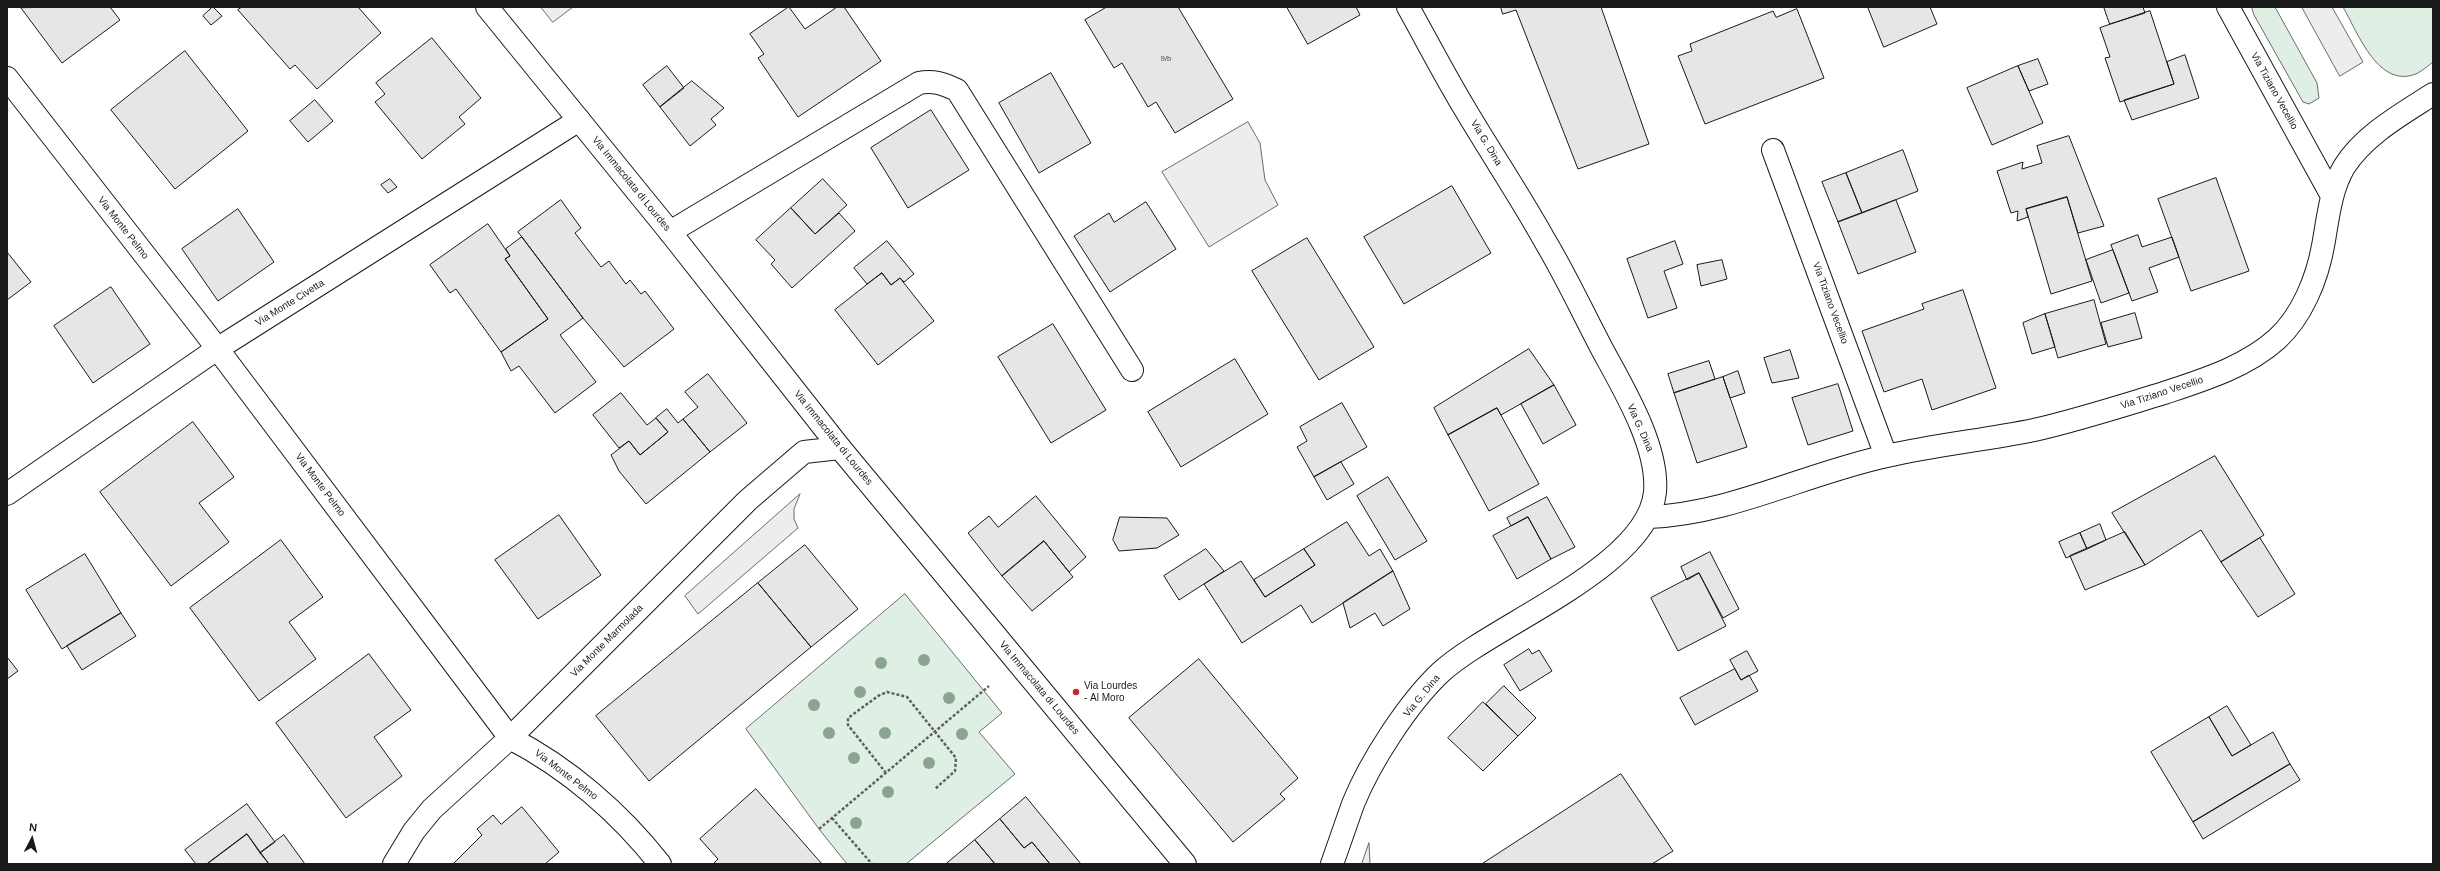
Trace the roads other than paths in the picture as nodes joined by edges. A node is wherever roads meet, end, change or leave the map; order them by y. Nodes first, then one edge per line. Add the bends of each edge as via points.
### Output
1 (487, 7) edge
2 (1408, 7) edge
3 (2228, 7) edge
4 (7, 78) edge
5 (2433, 94) edge
6 (579, 120) junction
7 (1773, 150) dead end
8 (2332, 196) junction
9 (670, 232) junction
10 (217, 349) junction
11 (1132, 370) dead end
12 (840, 448) junction
13 (1886, 456) junction
14 (7, 494) edge
15 (1649, 517) junction
16 (510, 738) junction
17 (394, 864) edge
18 (660, 864) edge
19 (1185, 864) edge
20 (1332, 864) edge

1 - 6 street, Via Immacolata di Lourdes
2 - 15 street, Via G. Dina via 1464,107 1546,242 1647,441 1655,474 1655,491
3 - 8 street, Via Tiziano Vecellio
4 - 10 street, Via Monte Pelmo
5 - 8 street, Via Tiziano Vecellio via 2392,120 2351,157 2336,182
6 - 9 street, Via Immacolata di Lourdes
6 - 10 street, Via Monte Civetta
7 - 13 street, Via Tiziano Vecellio
8 - 13 street, Via Tiziano Vecellio via 2317,268 2305,300 2290,325 2276,340 2235,367 2203,380 2080,419
9 - 11 street via 919,83 931,81 943,84 957,90
9 - 12 street, Via Immacolata di Lourdes
10 - 14 street, Via Monte Civetta
10 - 16 street, Via Monte Pelmo
12 - 16 street, Via Monte Marmolada via 804,452 748,500
12 - 19 street, Via Immacolata di Lourdes
13 - 15 street, Via Tiziano Vecellio via 1707,510 1674,516
15 - 20 street, Via G. Dina via 1642,528 1617,553 1587,578 1474,647 1441,672 1391,735 1369,772 1354,802
16 - 17 street, Via Monte Marmolada via 432,809 414,831
16 - 18 street, Via Monte Pelmo via 549,760 599,800 642,841

